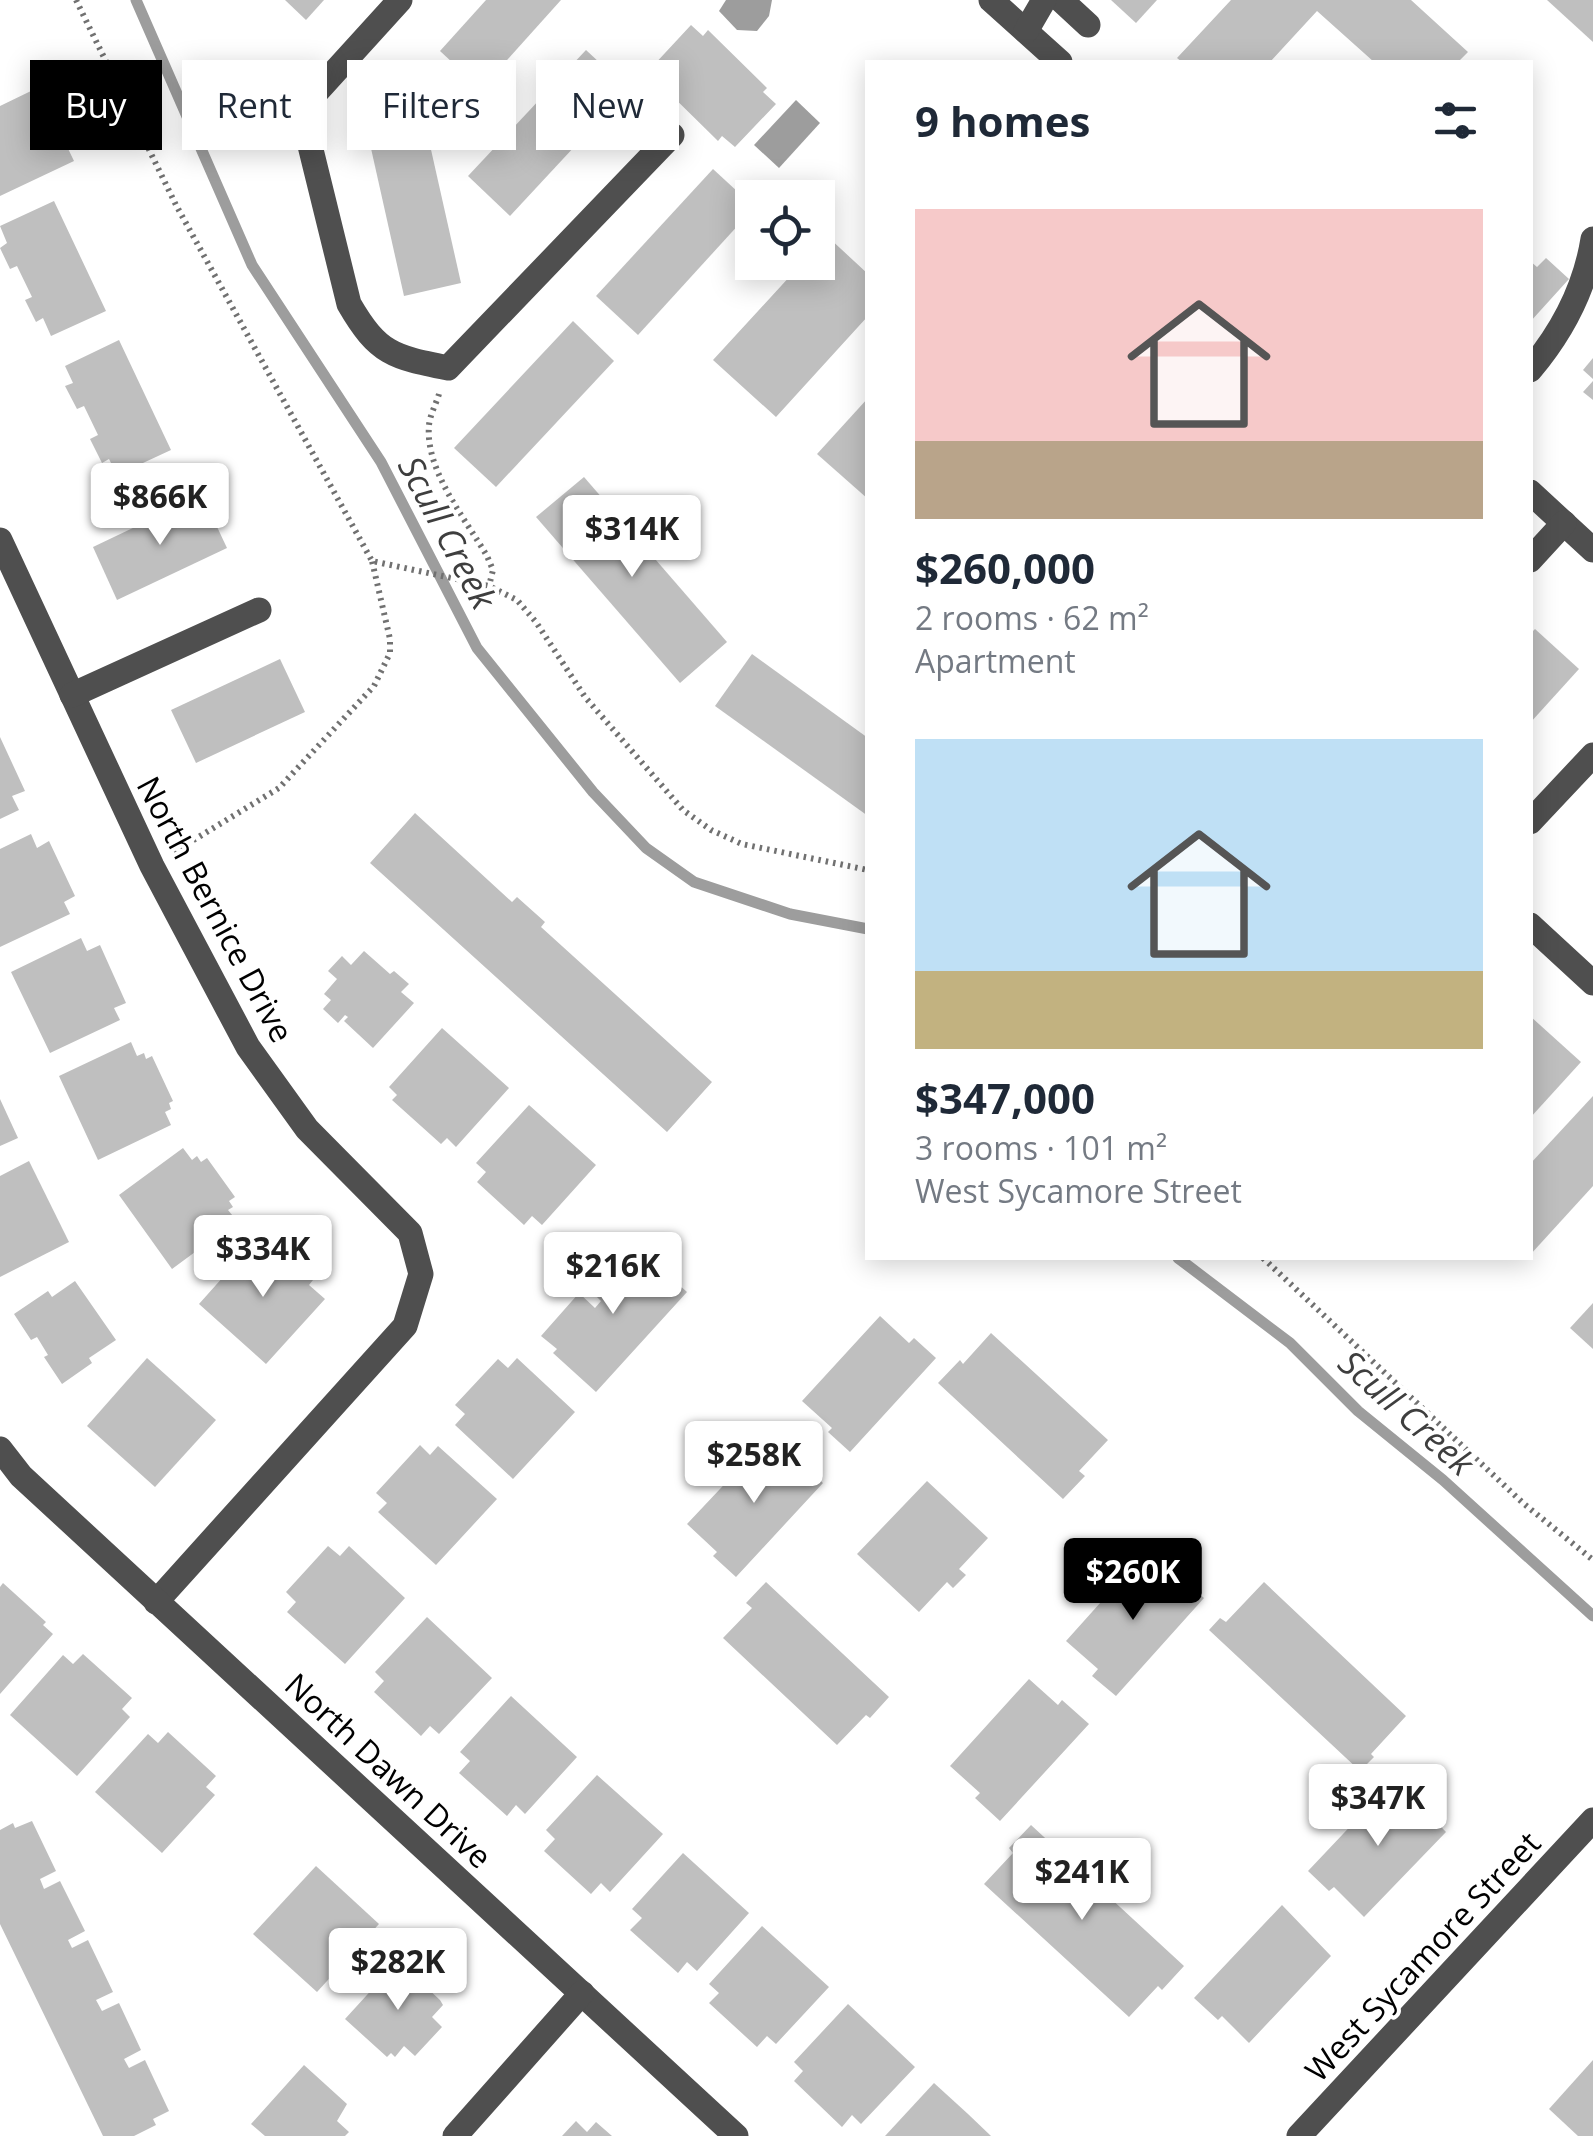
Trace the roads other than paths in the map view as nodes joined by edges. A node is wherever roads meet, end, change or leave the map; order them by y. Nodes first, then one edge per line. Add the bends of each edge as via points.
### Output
1 (400, 0) edge
2 (1044, 0) edge
3 (1061, 0) edge
4 (993, 1) edge
5 (1088, 25) dead end
6 (1026, 31) junction
7 (1058, 60) edge
8 (658, 150) edge
9 (1593, 239) edge
10 (1533, 366) edge
11 (1533, 495) edge
12 (1564, 523) junction
13 (0, 540) edge
14 (1593, 550) edge
15 (1533, 557) edge
16 (259, 610) dead end
17 (72, 695) junction
18 (1593, 755) edge
19 (1533, 819) edge
20 (1533, 928) edge
21 (1593, 983) edge
22 (0, 1448) edge
23 (156, 1602) junction
24 (1593, 1820) edge
25 (582, 1993) junction
26 (1309, 2133) edge
27 (455, 2136) edge
28 (736, 2136) edge

1 - 8 street via 301,109 349,304 366,332 400,358 448,368
2 - 6 street
3 - 5 street
4 - 6 street
6 - 7 street
9 - 10 street via 1588,270 1557,338
11 - 12 street
12 - 14 street
12 - 15 street
13 - 17 street, North Bernice Drive
16 - 17 street
17 - 23 street, North Bernice Drive via 248,1047 307,1130 410,1234 421,1274 404,1326
18 - 19 street
20 - 21 street
22 - 23 street, North Dawn Drive via 21,1476
23 - 25 street, North Dawn Drive
24 - 26 street, West Sycamore Street
25 - 27 street
25 - 28 street, North Dawn Drive

